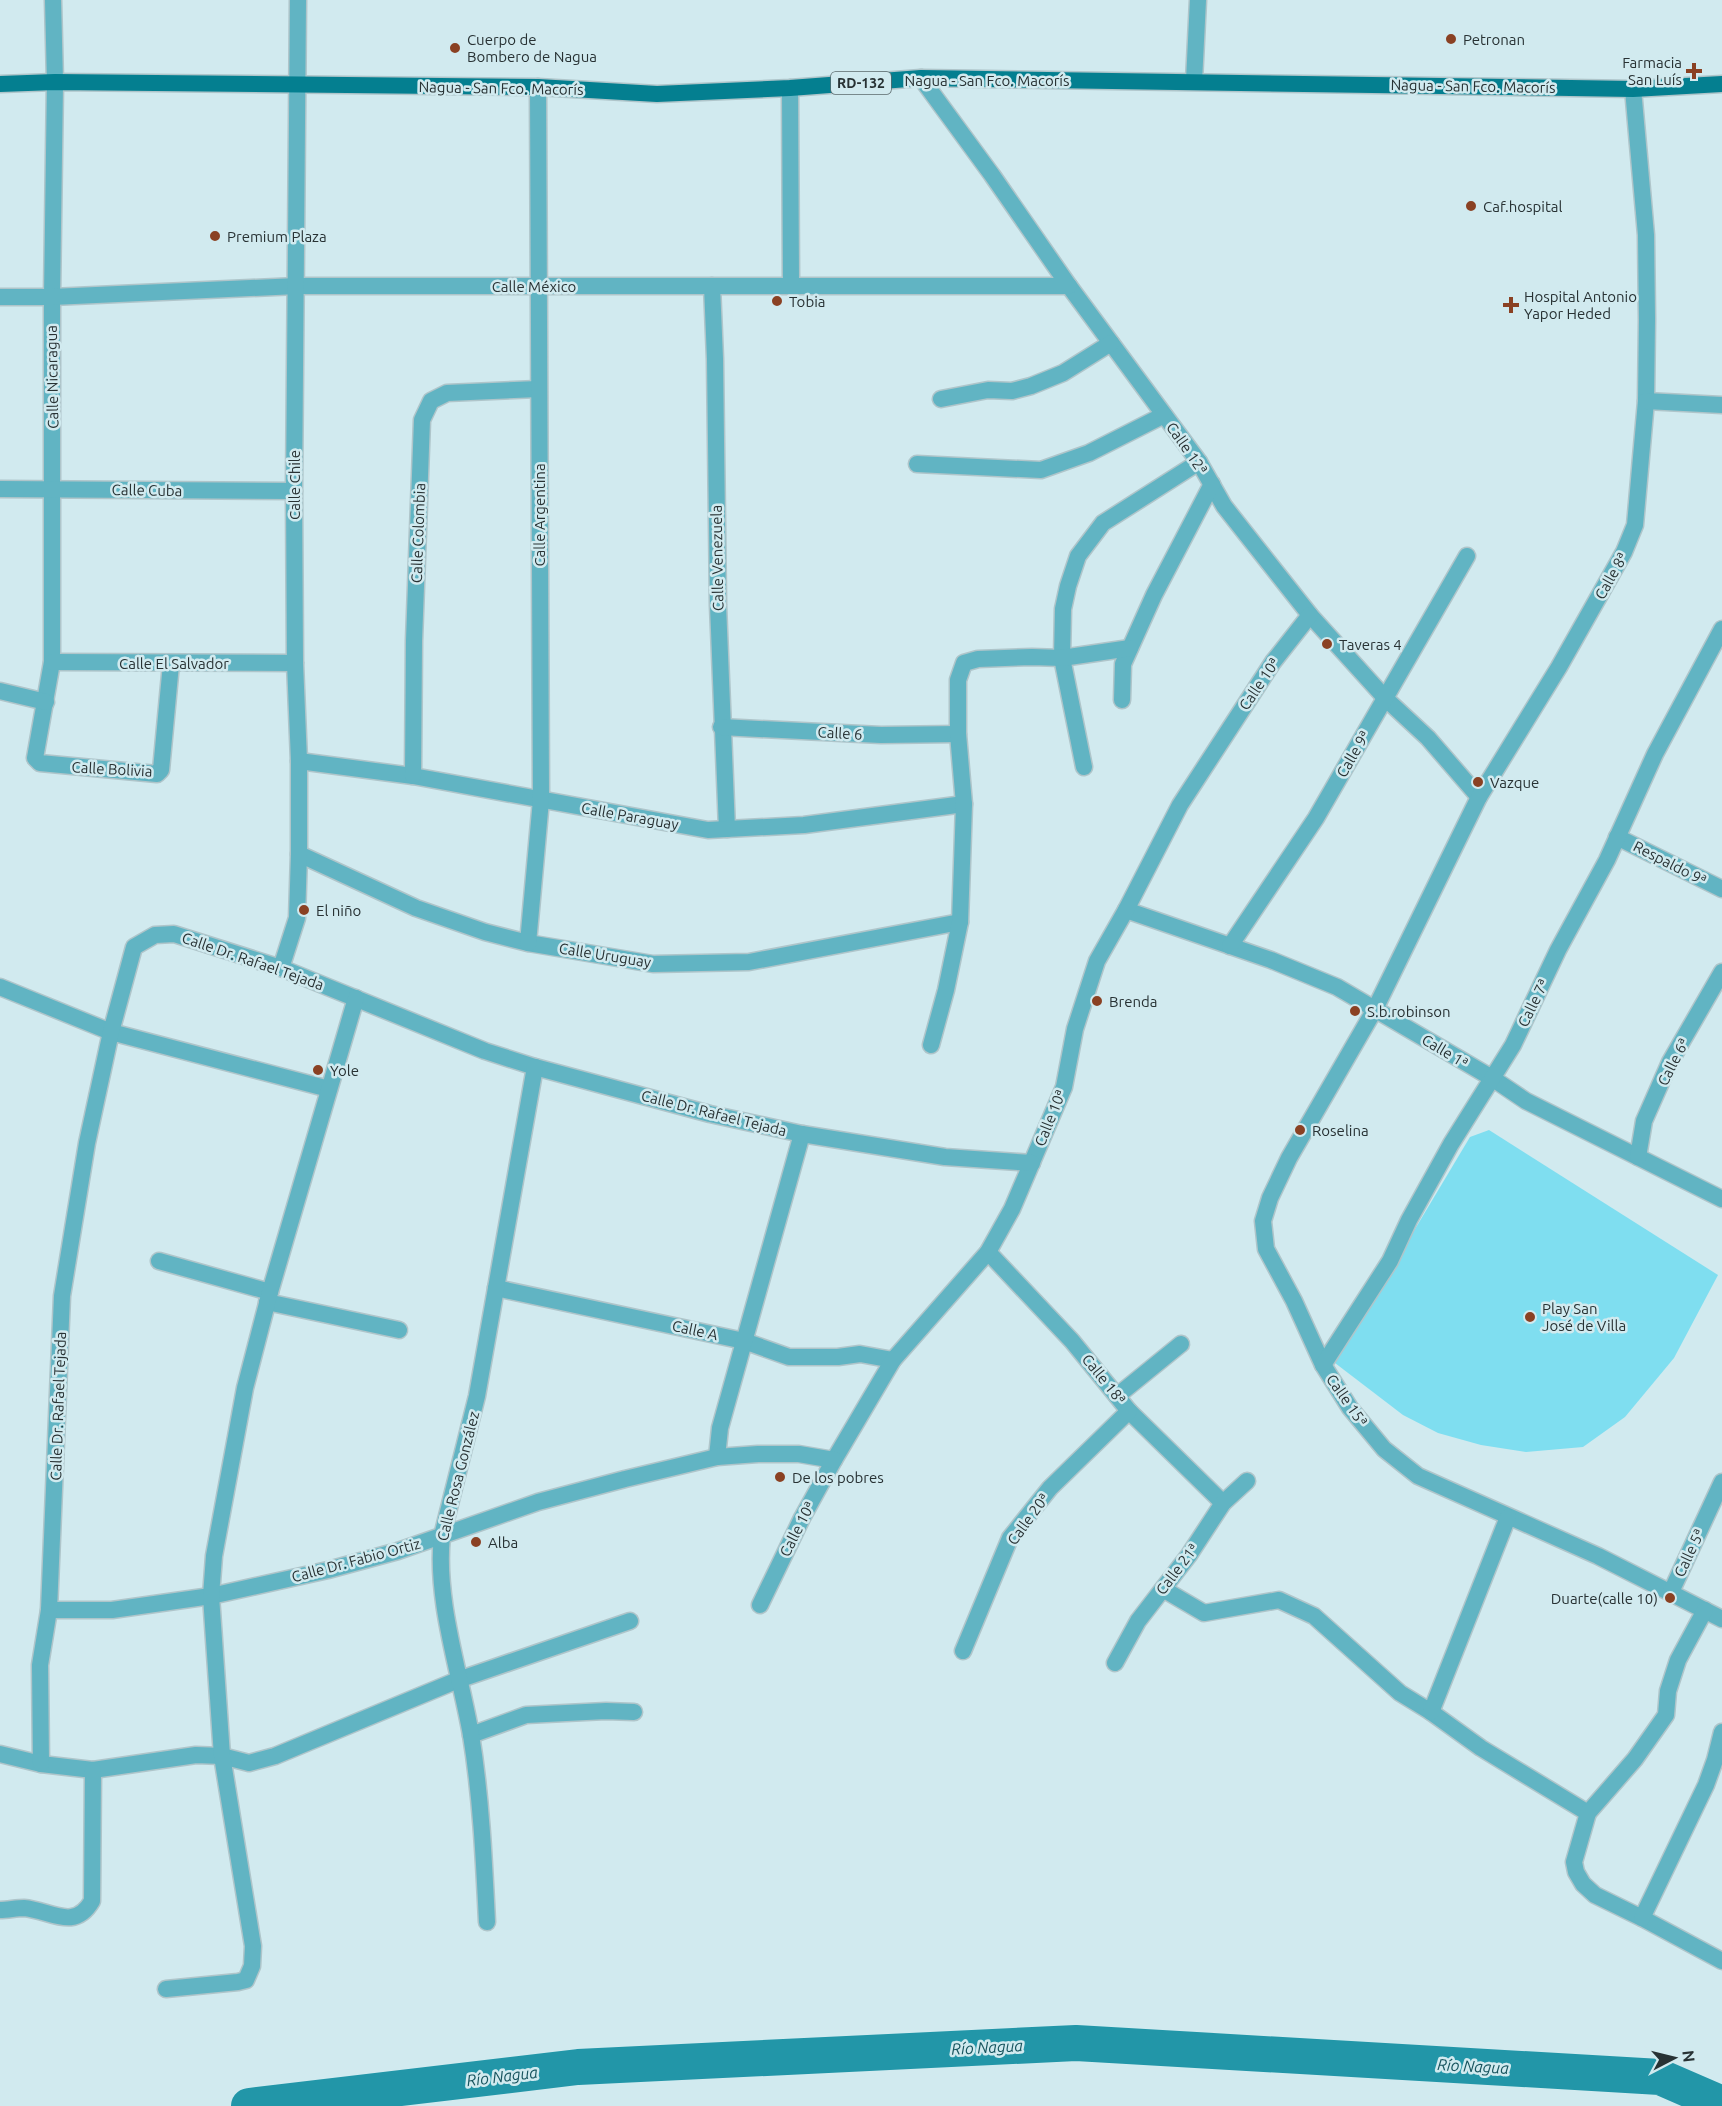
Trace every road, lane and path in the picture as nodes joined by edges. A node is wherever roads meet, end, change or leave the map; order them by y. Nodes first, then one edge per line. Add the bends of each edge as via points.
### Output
1 (53, 0) edge
2 (298, 0) edge
3 (1198, 0) edge
4 (921, 78) junction
5 (1194, 81) junction
6 (55, 82) junction
7 (0, 84) edge
8 (1722, 84) edge
9 (299, 85) junction
10 (538, 87) junction
11 (790, 88) junction
12 (1633, 88) junction
13 (791, 285) junction
14 (297, 286) junction
15 (539, 286) junction
16 (712, 286) junction
17 (1069, 286) junction
18 (0, 297) edge
19 (52, 297) junction
20 (1111, 343) junction
21 (538, 389) junction
22 (941, 399) dead end
23 (1646, 401) junction
24 (1722, 405) edge
25 (1164, 415) junction
26 (1200, 462) junction
27 (917, 464) dead end
28 (1212, 484) junction
29 (0, 489) edge
30 (53, 489) junction
31 (294, 491) junction
32 (1467, 556) dead end
33 (1310, 615) junction
34 (1722, 629) edge
35 (1130, 648) junction
36 (1062, 658) junction
37 (52, 662) junction
38 (295, 663) junction
39 (171, 664) junction
40 (0, 690) edge
41 (1386, 699) junction
42 (1122, 700) dead end
43 (46, 702) junction
44 (721, 727) junction
45 (958, 734) junction
46 (35, 753) joint
47 (299, 761) junction
48 (1084, 767) dead end
49 (413, 776) junction
50 (1479, 797) junction
51 (541, 800) junction
52 (964, 804) junction
53 (727, 829) junction
54 (1617, 837) junction
55 (299, 854) junction
56 (1722, 889) edge
57 (1126, 910) junction
58 (960, 922) junction
59 (528, 943) junction
60 (1230, 945) junction
61 (281, 968) junction
62 (1722, 972) edge
63 (0, 987) edge
64 (356, 998) junction
65 (1375, 1009) junction
66 (111, 1032) junction
67 (931, 1045) dead end
68 (535, 1067) junction
69 (1492, 1078) junction
70 (329, 1089) junction
71 (802, 1134) junction
72 (1638, 1157) junction
73 (1032, 1163) junction
74 (1722, 1199) edge
75 (988, 1252) junction
76 (159, 1261) dead end
77 (496, 1288) junction
78 (268, 1297) junction
79 (399, 1330) dead end
80 (744, 1341) junction
81 (1181, 1344) dead end
82 (893, 1360) junction
83 (1323, 1365) junction
84 (1117, 1396) junction
85 (1129, 1411) junction
86 (717, 1457) junction
87 (834, 1460) junction
88 (1247, 1481) dead end
89 (1720, 1489) edge
90 (1223, 1503) junction
91 (1508, 1516) junction
92 (442, 1536) junction
93 (1163, 1590) junction
94 (1671, 1592) junction
95 (211, 1596) junction
96 (760, 1605) dead end
97 (1705, 1610) junction
98 (49, 1611) junction
99 (1722, 1619) edge
100 (630, 1621) dead end
101 (963, 1652) dead end
102 (1114, 1663) dead end
103 (458, 1680) junction
104 (634, 1712) dead end
105 (1431, 1712) junction
106 (1722, 1732) edge
107 (471, 1735) junction
108 (0, 1754) edge
109 (222, 1756) junction
110 (41, 1764) junction
111 (93, 1770) junction
112 (1588, 1813) junction
113 (0, 1910) edge
114 (1642, 1918) junction
115 (487, 1922) dead end
116 (1722, 1961) edge
117 (166, 1989) dead end

1 - 6 street, Calle Nicaragua
2 - 9 street, Calle Chile
3 - 5 street
4 - 5 main road, Nagua - San Fco. Macorís / RD-132
4 - 11 main road, Nagua - San Fco. Macorís / RD-132
4 - 17 street, Calle 12ª
5 - 12 main road, Nagua - San Fco. Macorís / RD-132
6 - 7 main road, Nagua - San Fco. Macorís / RD-132
6 - 9 main road, Nagua - San Fco. Macorís / RD-132
6 - 19 street, Calle Nicaragua
8 - 12 main road, Nagua - San Fco. Macorís / RD-132
9 - 10 main road, Nagua - San Fco. Macorís / RD-132
9 - 14 street, Calle Chile
10 - 11 main road, Nagua - San Fco. Macorís / RD-132 via 657,94
10 - 15 street, Calle Argentina
11 - 13 street
12 - 23 street, Calle 8ª via 1646,235
13 - 16 street, Calle México
13 - 17 street, Calle México
14 - 15 street, Calle México
14 - 19 street, Calle México
14 - 31 street, Calle Chile
15 - 16 street, Calle México
15 - 21 street, Calle Argentina
16 - 44 street, Calle Venezuela
17 - 20 street, Calle 12ª
18 - 19 street, Calle México
19 - 30 street, Calle Nicaragua
20 - 22 street via 1063,373 1031,386
20 - 25 street, Calle 12ª
21 - 49 street, Calle Colombia via 447,393 431,401 422,420
21 - 51 street, Calle Argentina
23 - 24 street
23 - 50 street, Calle 8ª via 1635,525 1624,552 1560,667
25 - 26 street, Calle 12ª
25 - 27 street via 1089,453 1041,470
26 - 28 street, Calle 12ª
26 - 36 street via 1103,523 1078,556 1063,609
28 - 33 street, Calle 12ª via 1224,506
28 - 35 street
29 - 30 street, Calle Cuba
30 - 31 street, Calle Cuba
30 - 37 street, Calle Nicaragua
31 - 38 street, Calle Chile
32 - 41 street, Calle 9ª
33 - 41 street, Calle 12ª
33 - 57 street, Calle 10ª via 1273,662 1180,805
34 - 54 street, Calle 7ª via 1655,754
35 - 36 street
35 - 42 street via 1123,664
36 - 45 street via 978,659 964,663 958,680
36 - 48 street
37 - 39 street, Calle El Salvador
37 - 43 street, Calle Nicaragua
38 - 39 street, Calle El Salvador
38 - 47 street, Calle Chile
39 - 46 street, Calle Bolivia via 161,770 157,774 40,763
40 - 43 street
41 - 50 street, Calle 12ª via 1428,738
41 - 60 street, Calle 9ª via 1316,818
43 - 46 street, Calle Nicaragua
44 - 45 street, Calle 6 via 881,735
44 - 53 street, Calle Venezuela
45 - 52 street
47 - 49 street, Calle Paraguay
47 - 55 street, Calle Chile
49 - 51 street, Calle Paraguay
50 - 65 street, Calle 8ª
51 - 53 street, Calle Paraguay via 708,830
51 - 59 street, Calle Argentina
52 - 53 street, Calle Paraguay via 804,825
52 - 58 street
54 - 56 street, Respaldo 9ª
54 - 69 street, Calle 7ª via 1513,1045
55 - 59 street, Calle Uruguay via 416,908
55 - 61 street, Calle Chile via 297,918
57 - 60 street, Calle 1ª
57 - 73 street, Calle 10ª via 1097,961 1075,1029 1064,1087
58 - 59 street, Calle Uruguay via 749,962 653,964
58 - 67 street
60 - 65 street, Calle 1ª via 1337,987
61 - 64 street, Calle Dr. Rafael Tejada
61 - 66 street, Calle Dr. Rafael Tejada via 174,934 155,935 134,947
62 - 72 street, Calle 6ª via 1670,1062 1644,1121
63 - 66 street
64 - 68 street, Calle Dr. Rafael Tejada via 485,1051
64 - 70 street
65 - 69 street, Calle 1ª
65 - 83 street, Calle 15ª via 1288,1158 1263,1221 1266,1249
66 - 70 street
66 - 98 street, Calle Dr. Rafael Tejada via 87,1143 62,1296
68 - 71 street, Calle Dr. Rafael Tejada
68 - 77 street, Calle Rosa González
69 - 72 street, Calle 1ª via 1526,1101
69 - 83 street, Calle 7ª via 1408,1220 1390,1261
70 - 78 street
71 - 73 street, Calle Dr. Rafael Tejada via 945,1157
71 - 80 street
72 - 74 street, Calle 1ª
73 - 75 street, Calle 10ª
75 - 82 street, Calle 10ª
75 - 84 street, Calle 18ª via 1072,1341
76 - 78 street
77 - 80 street, Calle A
77 - 92 street, Calle Rosa González via 477,1396
78 - 79 street
78 - 95 street via 245,1388 214,1556
80 - 82 street, Calle A via 789,1357 860,1354
80 - 86 street via 720,1428
81 - 84 street
82 - 87 street, Calle 10ª
83 - 91 street, Calle 15ª via 1350,1408 1384,1449 1418,1476
84 - 85 street, Calle 18ª
85 - 90 street, Calle 18ª
85 - 101 street, Calle 20ª via 1050,1488 1010,1538
86 - 87 street, Calle Dr. Fabio Ortiz via 799,1454
86 - 92 street, Calle Dr. Fabio Ortiz via 538,1502
87 - 96 street, Calle 10ª
88 - 90 street, Calle 21ª
89 - 94 street, Calle 5ª
90 - 93 street, Calle 21ª
91 - 94 street, Calle 15ª
91 - 105 street
92 - 95 street, Calle Dr. Fabio Ortiz via 328,1570
92 - 103 street, Calle Rosa González via 439,1557
93 - 102 street, Calle 21ª via 1138,1621
93 - 105 street via 1204,1613 1279,1600 1314,1616 1400,1693
94 - 97 street, Calle 15ª
95 - 98 street, Calle Dr. Fabio Ortiz via 112,1610
95 - 109 street
97 - 99 street, Calle 15ª
97 - 112 street via 1677,1660 1666,1714 1635,1760
98 - 110 street, Calle Dr. Rafael Tejada via 40,1665
100 - 103 street
103 - 107 street, Calle Rosa González
103 - 109 street via 276,1756 249,1763
104 - 107 street via 526,1715
105 - 112 street via 1481,1748
106 - 114 street via 1706,1785
107 - 115 street, Calle Rosa González
108 - 110 street
109 - 111 street via 196,1755
109 - 117 street via 253,1946 252,1966 246,1980
110 - 111 street
111 - 113 street via 92,1901 86,1912 72,1918 24,1908
112 - 114 street via 1574,1862 1576,1872 1595,1895
114 - 116 street

